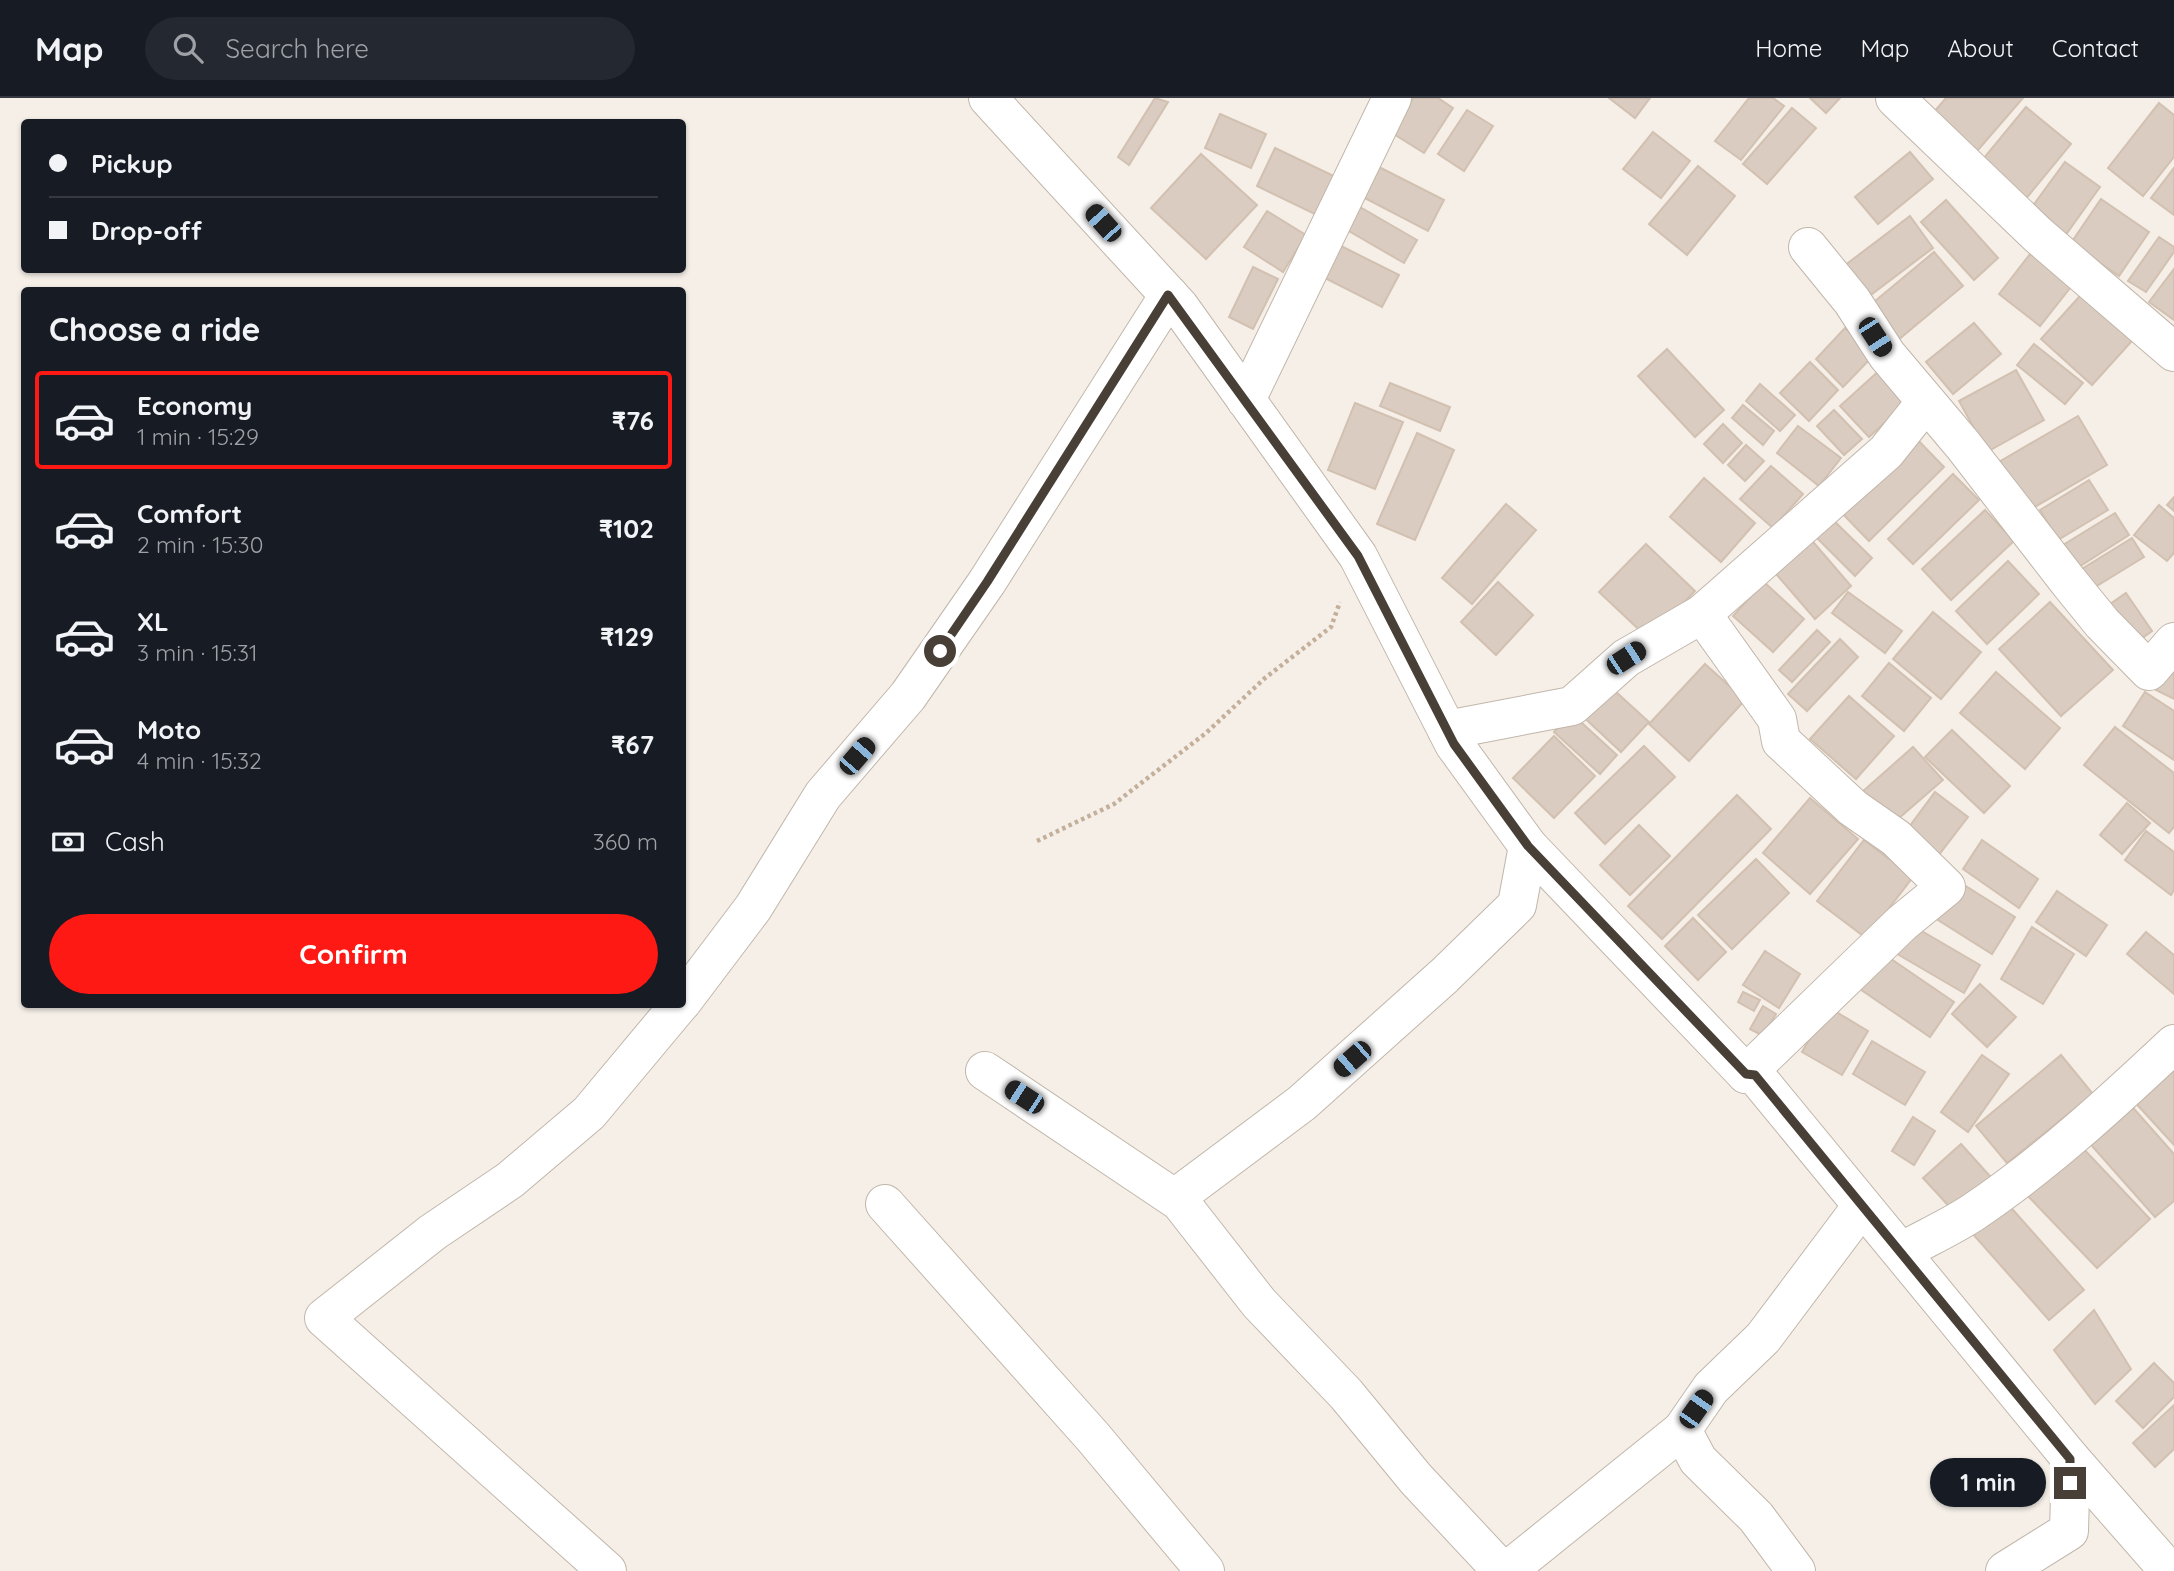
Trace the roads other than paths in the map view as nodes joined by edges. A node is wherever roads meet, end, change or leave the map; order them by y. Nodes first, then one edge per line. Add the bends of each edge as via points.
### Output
1 (988, 98) edge
2 (1392, 98) edge
3 (1895, 98) edge
4 (1808, 247) dead end
5 (1168, 295) junction
6 (2174, 352) edge
7 (1246, 400) junction
8 (1925, 402) junction
9 (1702, 614) junction
10 (2174, 642) edge
11 (1447, 730) junction
12 (1528, 846) junction
13 (686, 996) edge
14 (677, 1008) edge
15 (2174, 1044) edge
16 (985, 1072) dead end
17 (1746, 1074) junction
18 (1175, 1198) junction
19 (885, 1204) dead end
20 (1862, 1206) junction
21 (1900, 1252) junction
22 (1682, 1430) junction
23 (2070, 1459) junction
24 (607, 1571) edge
25 (1205, 1571) edge
26 (1502, 1571) edge
27 (1507, 1571) edge
28 (1796, 1571) edge
29 (2005, 1571) edge
30 (2169, 1571) edge

1 - 5 street
2 - 7 street
3 - 6 street via 2082,275
4 - 8 street
5 - 7 street
5 - 13 street via 971,605 908,696 823,795 753,908
7 - 11 street via 1358,556
8 - 9 street via 1886,452
8 - 10 street via 2102,623 2149,671
9 - 11 street via 1626,658 1572,706
9 - 17 street via 1777,719 1781,741 1853,808 1896,838 1946,887 1902,923
11 - 12 street
12 - 17 street
12 - 18 street via 1517,905 1302,1103
14 - 24 street via 589,1113 510,1180 433,1232 324,1318
15 - 21 street via 2092,1121 2035,1166 1970,1214
16 - 18 street
17 - 20 street via 1755,1075
18 - 26 street via 1259,1303
19 - 25 street via 1093,1437
20 - 21 street
20 - 22 street via 1763,1338 1711,1388
21 - 23 street
22 - 27 street
22 - 28 street via 1698,1460 1755,1517
23 - 29 street via 2069,1531
23 - 30 street

